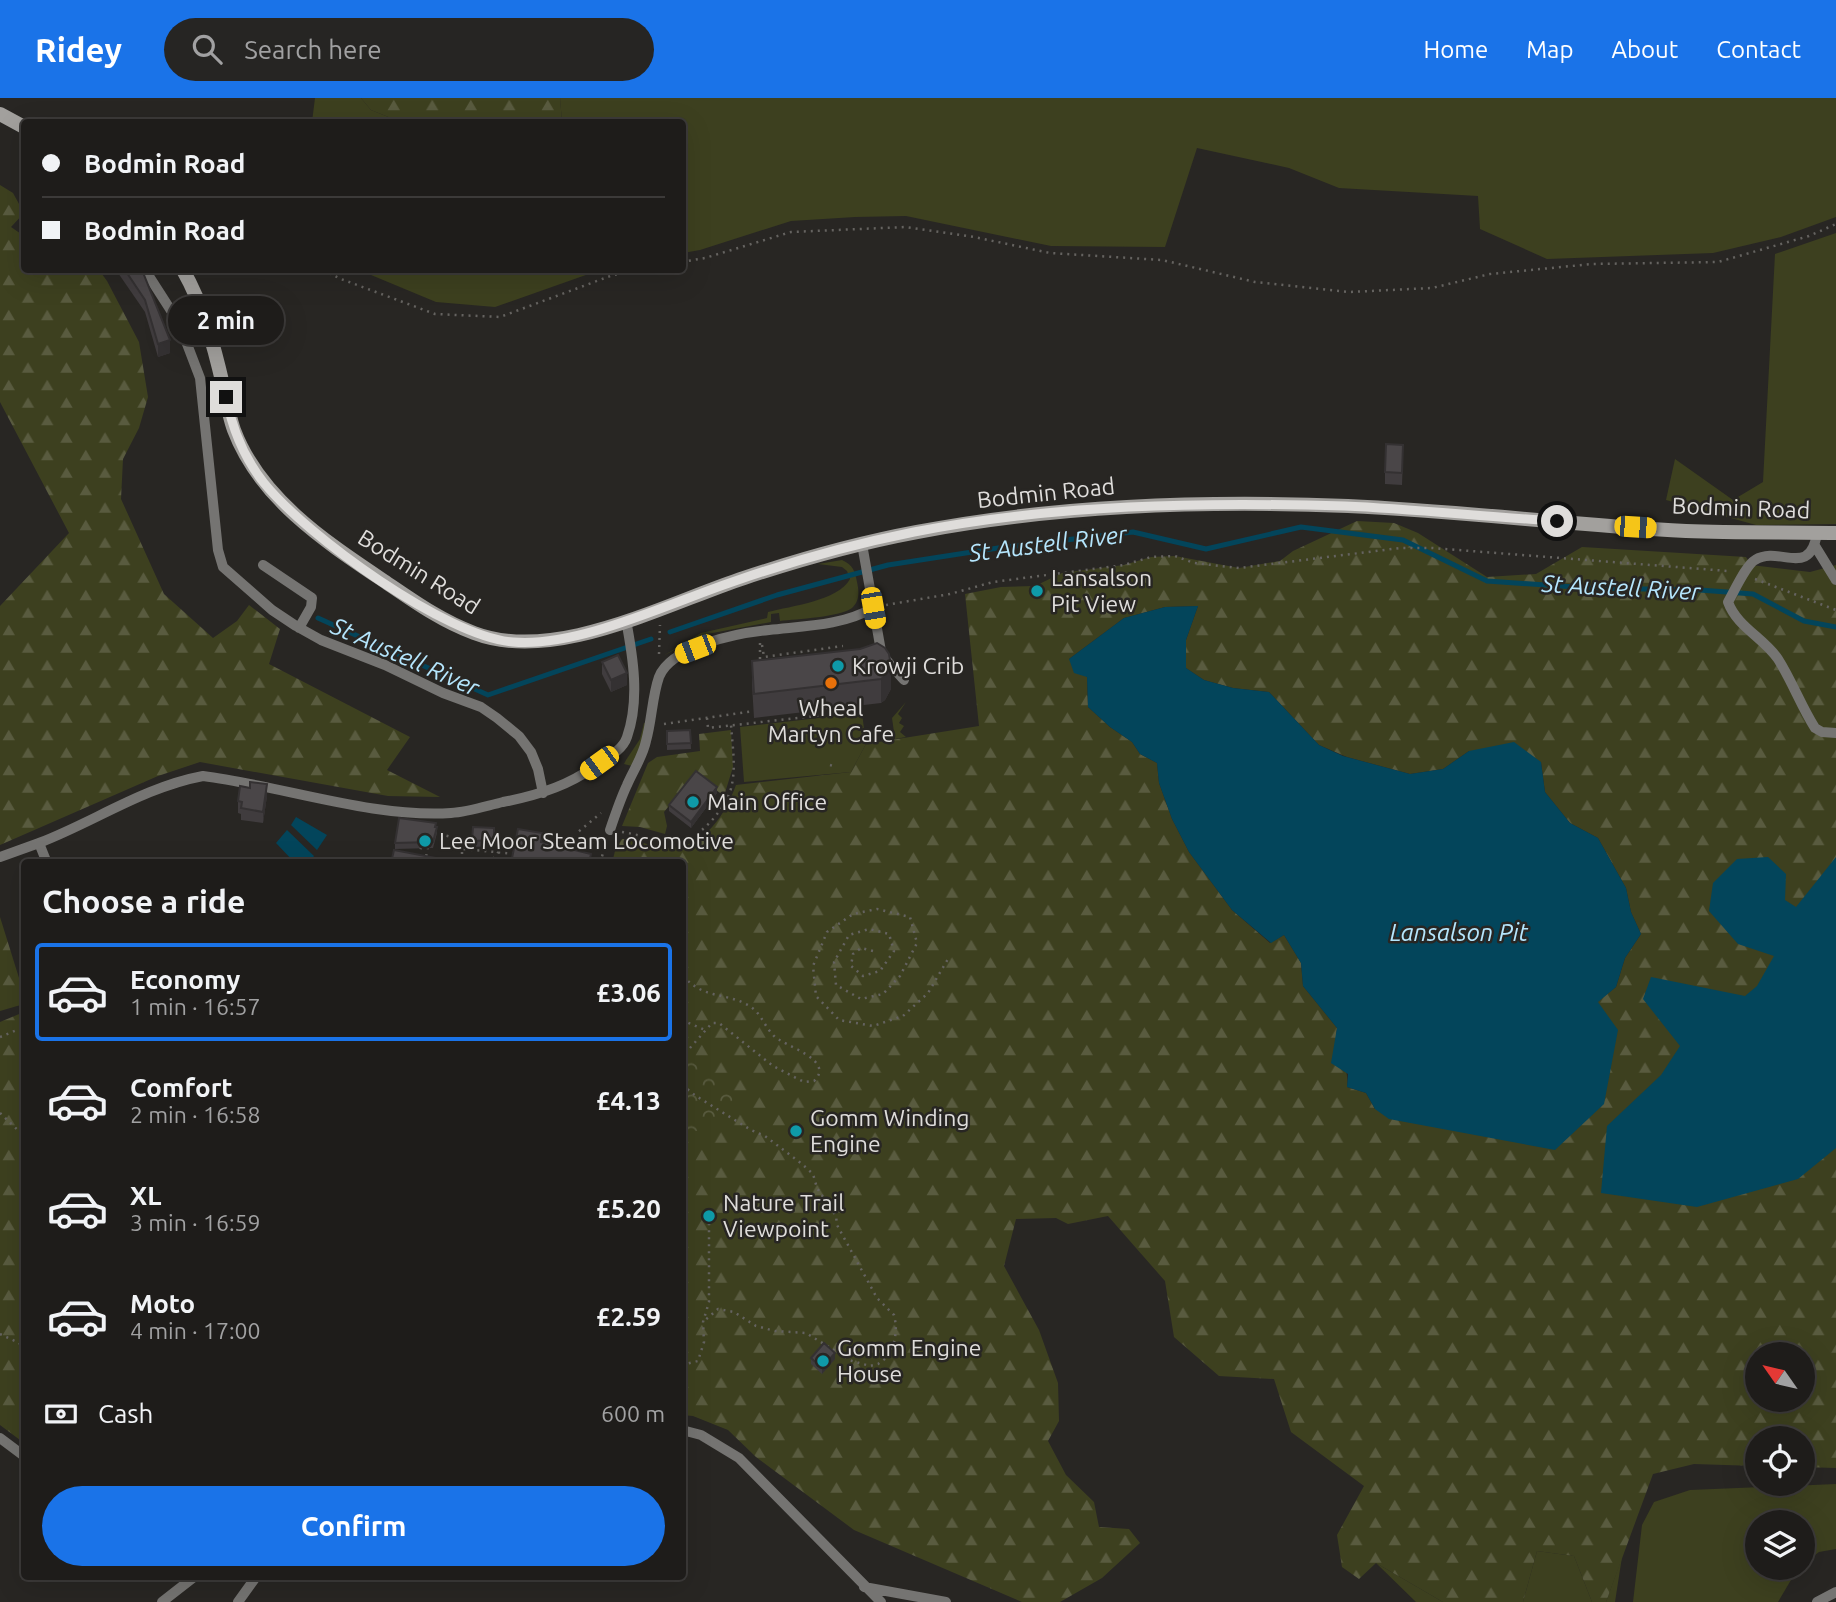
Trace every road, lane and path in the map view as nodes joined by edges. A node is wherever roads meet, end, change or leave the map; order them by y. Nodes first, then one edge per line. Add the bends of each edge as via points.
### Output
1 (0, 114) edge
2 (21, 125) edge
3 (1836, 224) edge
4 (686, 261) edge
5 (147, 273) edge
6 (184, 273) edge
7 (329, 273) edge
8 (625, 273) edge
9 (1836, 533) edge
10 (1816, 540) junction
11 (863, 550) junction
12 (264, 565) dead end
13 (1742, 580) junction
14 (1836, 580) edge
15 (661, 607) junction
16 (873, 608) junction
17 (1836, 610) edge
18 (625, 620) junction
19 (299, 628) junction
20 (842, 646) dead end
21 (798, 652) junction
22 (800, 661) edge
23 (761, 671) edge
24 (659, 678) junction
25 (904, 680) dead end
26 (822, 702) edge
27 (754, 711) edge
28 (707, 718) junction
29 (732, 724) junction
30 (649, 725) junction
31 (1836, 733) edge
32 (543, 793) junction
33 (604, 809) dead end
34 (424, 829) edge
35 (610, 830) junction
36 (38, 843) junction
37 (450, 845) dead end
38 (463, 849) junction
39 (586, 850) junction
40 (499, 851) junction
41 (523, 855) edge
42 (573, 855) edge
43 (0, 857) edge
44 (45, 859) edge
45 (419, 859) edge
46 (426, 859) edge
47 (462, 859) edge
48 (494, 859) edge
49 (584, 859) edge
50 (601, 859) edge
51 (873, 951) dead end
52 (948, 959) dead end
53 (686, 979) edge
54 (686, 1022) edge
55 (21, 1028) edge
56 (706, 1031) junction
57 (0, 1037) edge
58 (686, 1053) edge
59 (686, 1088) edge
60 (0, 1113) edge
61 (21, 1133) edge
62 (709, 1216) dead end
63 (703, 1322) junction
64 (0, 1334) edge
65 (21, 1346) edge
66 (686, 1365) edge
67 (686, 1431) edge
68 (0, 1438) edge
69 (21, 1454) edge
70 (190, 1580) edge
71 (254, 1580) edge
72 (863, 1586) junction
73 (1836, 1592) edge
74 (162, 1602) edge
75 (238, 1602) edge
76 (881, 1602) edge
77 (946, 1602) edge
78 (1817, 1602) edge

1 - 2 main road
3 - 4 path via 1718,262 1592,264 1490,274 1432,288 1349,292 1255,282 1162,260 1050,253 906,227 791,232
5 - 19 lane via 179,323 201,379 223,567
6 - 18 main road, Bodmin Road via 205,321 242,449 279,500 318,534 420,605 494,640 552,641
7 - 8 path via 435,314 500,317
9 - 10 main road, Bodmin Road
10 - 11 main road, Bodmin Road via 1348,506 1159,504 983,521
10 - 13 lane via 1805,557 1756,559
10 - 14 lane
11 - 15 main road, Bodmin Road via 785,564
11 - 16 lane
12 - 19 lane via 312,598
13 - 16 path via 1735,572 1400,548 1239,568 1175,556 1151,557 1124,565 993,582
13 - 17 path
13 - 31 lane via 1729,600 1732,613 1780,662 1815,728
15 - 18 main road, Bodmin Road
15 - 24 path
16 - 24 lane via 838,622 713,642 678,655
16 - 25 lane via 885,661
18 - 32 lane via 633,703 627,738 614,754 585,773
19 - 32 lane via 496,718 531,752
20 - 21 path
21 - 22 path
21 - 23 path via 764,657 762,643 758,644
24 - 30 lane
26 - 29 path via 824,715
27 - 28 path
28 - 29 path via 708,727
28 - 30 path
29 - 35 path via 731,788 703,830 686,839 663,841
30 - 35 lane
32 - 36 lane via 434,814 203,776 153,790
33 - 39 path via 578,832
34 - 38 path via 457,838
35 - 39 path
35 - 50 path
36 - 43 lane
36 - 44 lane
37 - 38 path
38 - 40 path
38 - 47 path
39 - 42 path
39 - 49 path
40 - 41 path
40 - 48 path
45 - 46 path via 421,842 428,843
51 - 52 path via 862,948 853,954 850,966 863,976 880,971 894,951 889,934 869,929 849,935 834,962 836,985 862,999 883,994 900,976 917,943 910,918 877,909 853,914 827,932 813,966 816,996 839,1020 873,1026 903,1016 928,993
53 - 56 path via 696,989 757,1010 775,1038 806,1053 820,1074 814,1081 804,1082 762,1059 719,1023 712,1023
54 - 56 path
55 - 57 path
56 - 58 path
59 - 63 path via 765,1136 813,1174 869,1285 894,1315 896,1325 890,1355 870,1366 852,1361 806,1332 756,1326 734,1312 718,1309
60 - 61 path
62 - 63 path via 709,1302
63 - 66 path via 704,1342 698,1361
64 - 65 path
67 - 72 lane via 701,1434 739,1458
68 - 69 lane
70 - 74 lane
71 - 75 lane
72 - 76 lane
72 - 77 lane
73 - 78 lane

